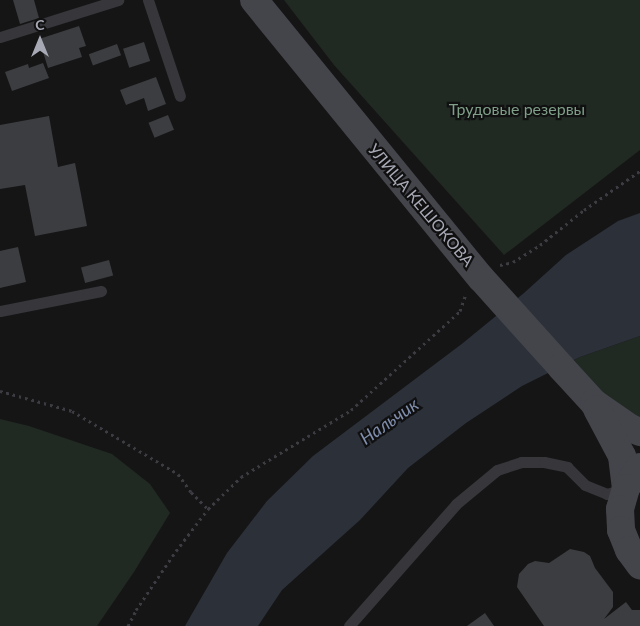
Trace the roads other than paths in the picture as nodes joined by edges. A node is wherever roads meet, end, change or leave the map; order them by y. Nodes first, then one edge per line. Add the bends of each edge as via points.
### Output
1 (118, 0) edge
2 (148, 0) edge
3 (254, 0) edge
4 (0, 37) edge
5 (180, 96) dead end
6 (101, 291) dead end
7 (0, 312) edge
8 (588, 397) junction
9 (640, 432) edge
10 (633, 478) edge
11 (640, 565) edge
12 (349, 626) edge

1 - 4 lane
2 - 5 lane
3 - 8 main road, УЛИЦА КЕШОКОВА via 483,278
6 - 7 lane
8 - 9 main road
8 - 10 main road
10 - 11 main road via 620,509 622,530 629,550
10 - 12 lane via 607,494 585,485 567,467 521,462 497,470 456,504

